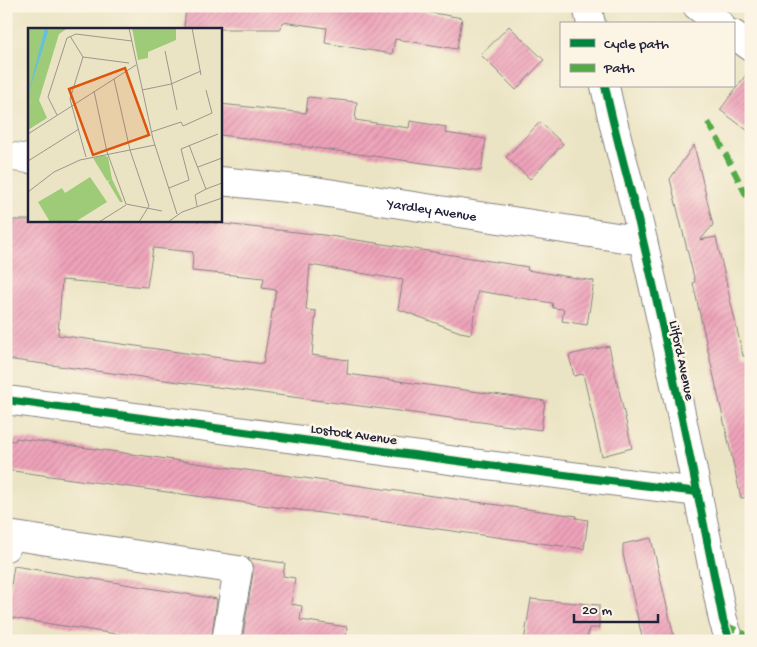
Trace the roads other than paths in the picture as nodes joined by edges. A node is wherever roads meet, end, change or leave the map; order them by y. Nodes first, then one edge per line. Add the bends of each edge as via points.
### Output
1 (587, 6) edge
2 (696, 6) edge
3 (591, 22) edge
4 (717, 22) edge
5 (734, 35) edge
6 (751, 47) edge
7 (605, 88) edge
8 (6, 156) edge
9 (28, 159) edge
10 (221, 181) edge
11 (644, 242) junction
12 (6, 400) edge
13 (698, 492) junction
14 (6, 547) edge
15 (226, 641) edge
16 (730, 641) edge

1 - 3 street
2 - 4 street
5 - 6 street
7 - 11 street, Lilford Avenue
8 - 9 street
10 - 11 street, Yardley Avenue via 315,191
11 - 13 street, Lilford Avenue
12 - 13 street, Lostock Avenue
13 - 16 street, Lilford Avenue
14 - 15 street via 8,535 238,570

